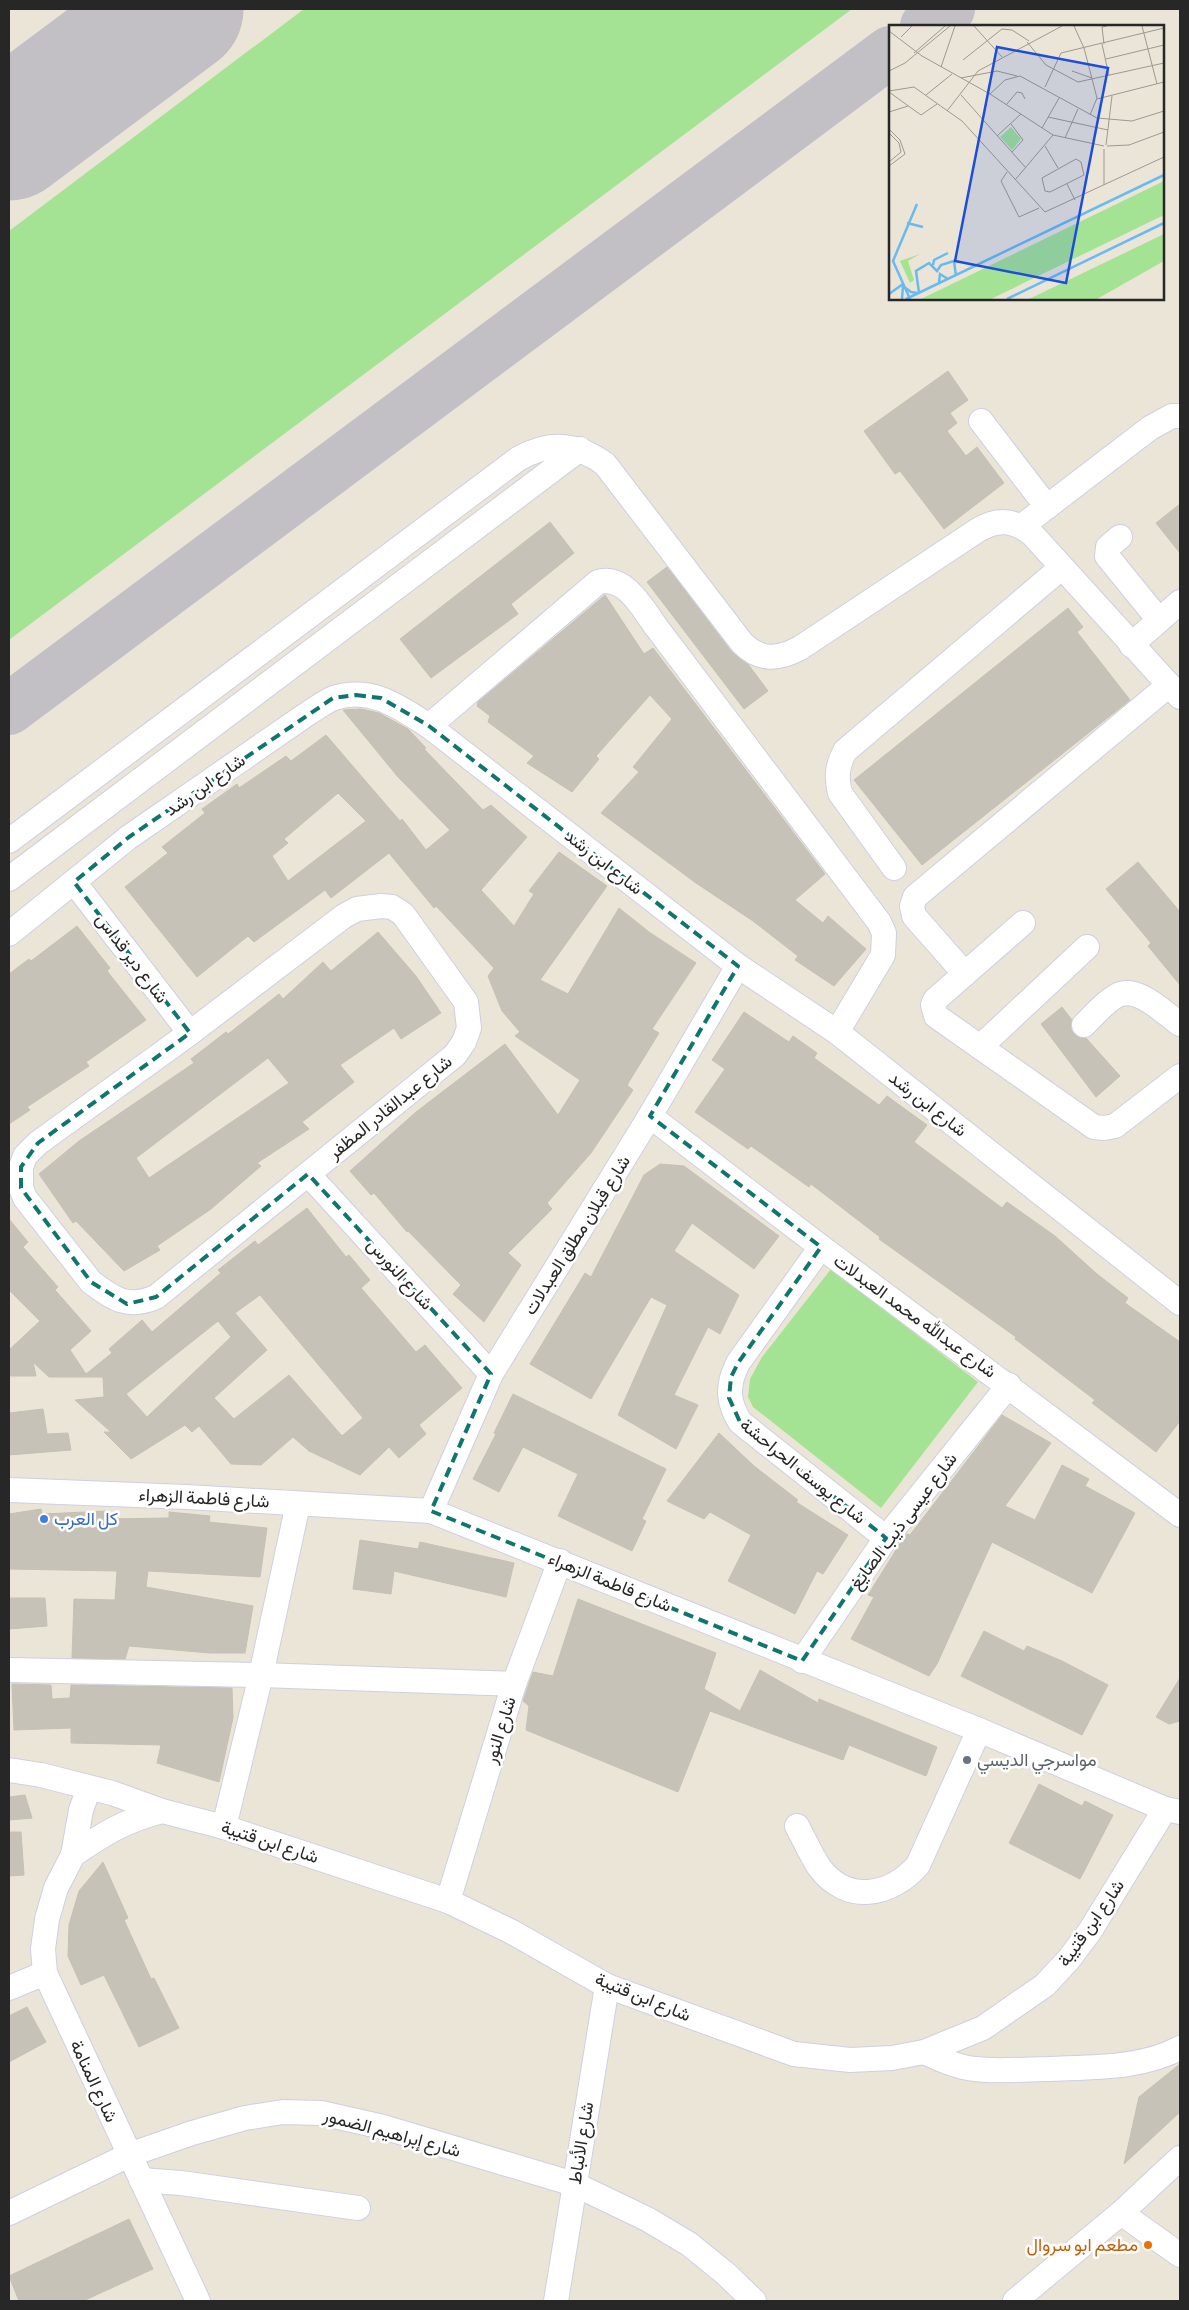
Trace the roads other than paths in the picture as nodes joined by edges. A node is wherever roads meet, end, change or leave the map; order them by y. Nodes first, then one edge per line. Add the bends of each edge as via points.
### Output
1 (1180, 416) edge
2 (981, 421) dead end
3 (580, 449) junction
4 (1047, 507) junction
5 (1022, 526) junction
6 (1120, 537) dead end
7 (1061, 568) junction
8 (1180, 602) edge
9 (1159, 620) junction
10 (1131, 645) junction
11 (1175, 691) edge
12 (429, 726) junction
13 (9, 841) edge
14 (894, 868) dead end
15 (9, 879) edge
16 (74, 882) junction
17 (1023, 923) dead end
18 (9, 934) edge
19 (1087, 947) dead end
20 (738, 966) junction
21 (965, 974) junction
22 (1084, 1024) dead end
23 (1180, 1024) edge
24 (837, 1032) junction
25 (190, 1033) junction
26 (980, 1047) junction
27 (1180, 1076) edge
28 (650, 1116) junction
29 (15, 1169) edge
30 (308, 1174) junction
31 (822, 1247) junction
32 (1180, 1304) edge
33 (491, 1374) junction
34 (1009, 1385) junction
35 (9, 1490) edge
36 (298, 1504) junction
37 (430, 1511) junction
38 (1180, 1516) edge
39 (886, 1538) junction
40 (560, 1561) junction
41 (802, 1661) junction
42 (9, 1670) edge
43 (261, 1674) junction
44 (514, 1684) junction
45 (979, 1730) junction
46 (9, 1770) edge
47 (89, 1788) junction
48 (162, 1811) junction
49 (1173, 1811) edge
50 (797, 1826) dead end
51 (224, 1827) junction
52 (74, 1855) junction
53 (448, 1901) junction
54 (45, 1973) junction
55 (607, 1986) junction
56 (9, 1988) edge
57 (1180, 2048) edge
58 (924, 2052) junction
59 (129, 2155) junction
60 (1180, 2158) edge
61 (141, 2180) junction
62 (574, 2184) junction
63 (358, 2208) dead end
64 (9, 2213) edge
65 (1121, 2213) junction
66 (1180, 2255) edge
67 (198, 2301) edge
68 (556, 2301) edge
69 (754, 2301) edge
70 (1015, 2301) edge

1 - 4 street via 1172,416 1150,428
2 - 4 street
3 - 5 street via 615,475 742,643 763,657 776,658 800,648 988,524 1000,521
3 - 13 street via 548,446 518,458
3 - 15 street
4 - 5 street
5 - 7 street
6 - 9 street via 1108,547 1107,556
7 - 10 street
7 - 14 street via 845,751 838,764 836,779 840,793
8 - 9 street
9 - 10 street
10 - 11 street
11 - 21 street via 915,897 912,906 914,916
12 - 16 street, شارع ابن رشد via 381,698 356,695 333,698 129,837
12 - 20 street, شارع ابن رشد
12 - 24 street via 598,582 607,579 623,585 879,922 884,933 882,955
16 - 18 street, شارع ابن رشد
16 - 25 street, شارع دير قداس
17 - 21 street
19 - 26 street
20 - 24 street, شارع ابن رشد
20 - 28 street, شارع قبلان مطلق العبدلات
21 - 26 street via 935,1000 933,1011
22 - 23 street via 1110,1000 1125,993 1140,996
24 - 32 street, شارع ابن رشد
25 - 29 street, شارع عبدالقادر المظفر via 38,1143
25 - 30 street, شارع عبدالقادر المظفر via 344,916 357,909 381,906 392,907 403,914 466,1002 468,1028 464,1042 455,1055
26 - 27 street via 1094,1127 1115,1126
28 - 31 street, شارع عبدالله محمد العبدلات
28 - 33 street, شارع قبلان مطلق العبدلات
29 - 30 street, شارع عبدالقادر المظفر via 25,1198 91,1282 127,1304 143,1303 156,1297
30 - 33 street, شارع النورس
31 - 34 street, شارع عبدالله محمد العبدلات
31 - 39 street, شارع يوسف الحراحشة via 738,1363 731,1377 729,1398 740,1422
33 - 37 street, شارع قبلان مطلق العبدلات
34 - 38 street, شارع عبدالله محمد العبدلات
34 - 39 street, شارع عيسى ذيب الصايغ
35 - 36 street, شارع فاطمة الزهراء
36 - 37 street, شارع فاطمة الزهراء
36 - 43 street
37 - 40 street, شارع فاطمة الزهراء
39 - 41 street, شارع عيسى ذيب الصايغ
40 - 41 street, شارع فاطمة الزهراء
40 - 44 street, شارع النور
41 - 45 street, شارع فاطمة الزهراء
42 - 43 street
43 - 44 street
43 - 51 street
44 - 53 street, شارع النور
45 - 49 street, شارع فاطمة الزهراء
45 - 50 street via 918,1865 907,1878 894,1886 866,1892 841,1885 819,1867
46 - 47 street, شارع ابن قتيبة
47 - 48 street, شارع ابن قتيبة
47 - 52 street, شارع المنامة via 81,1810
48 - 51 street, شارع ابن قتيبة
48 - 52 street, شارع المنامة via 115,1827
49 - 58 street, شارع ابن قتيبة via 1070,1959 1045,1985 983,2028
51 - 53 street, شارع ابن قتيبة
52 - 54 street, شارع المنامة via 56,1888 47,1920 42,1959
53 - 55 street, شارع ابن قتيبة via 512,1932
54 - 56 street
54 - 59 street, شارع المنامة
55 - 58 street, شارع ابن قتيبة via 794,2054 850,2060 892,2058
55 - 62 street, شارع الأنباط
57 - 58 street via 1147,2061 1116,2066 1000,2070 948,2063
59 - 61 street, شارع المنامة
59 - 62 street, شارع إبراهيم الضمور via 245,2118 283,2112 321,2113 383,2127
59 - 64 street, شارع إبراهيم الضمور
60 - 65 street
61 - 63 street
61 - 67 street, شارع المنامة
62 - 68 street, شارع الأنباط
62 - 69 street, شارع إبراهيم الضمور via 647,2219 689,2244
65 - 66 street
65 - 70 street

